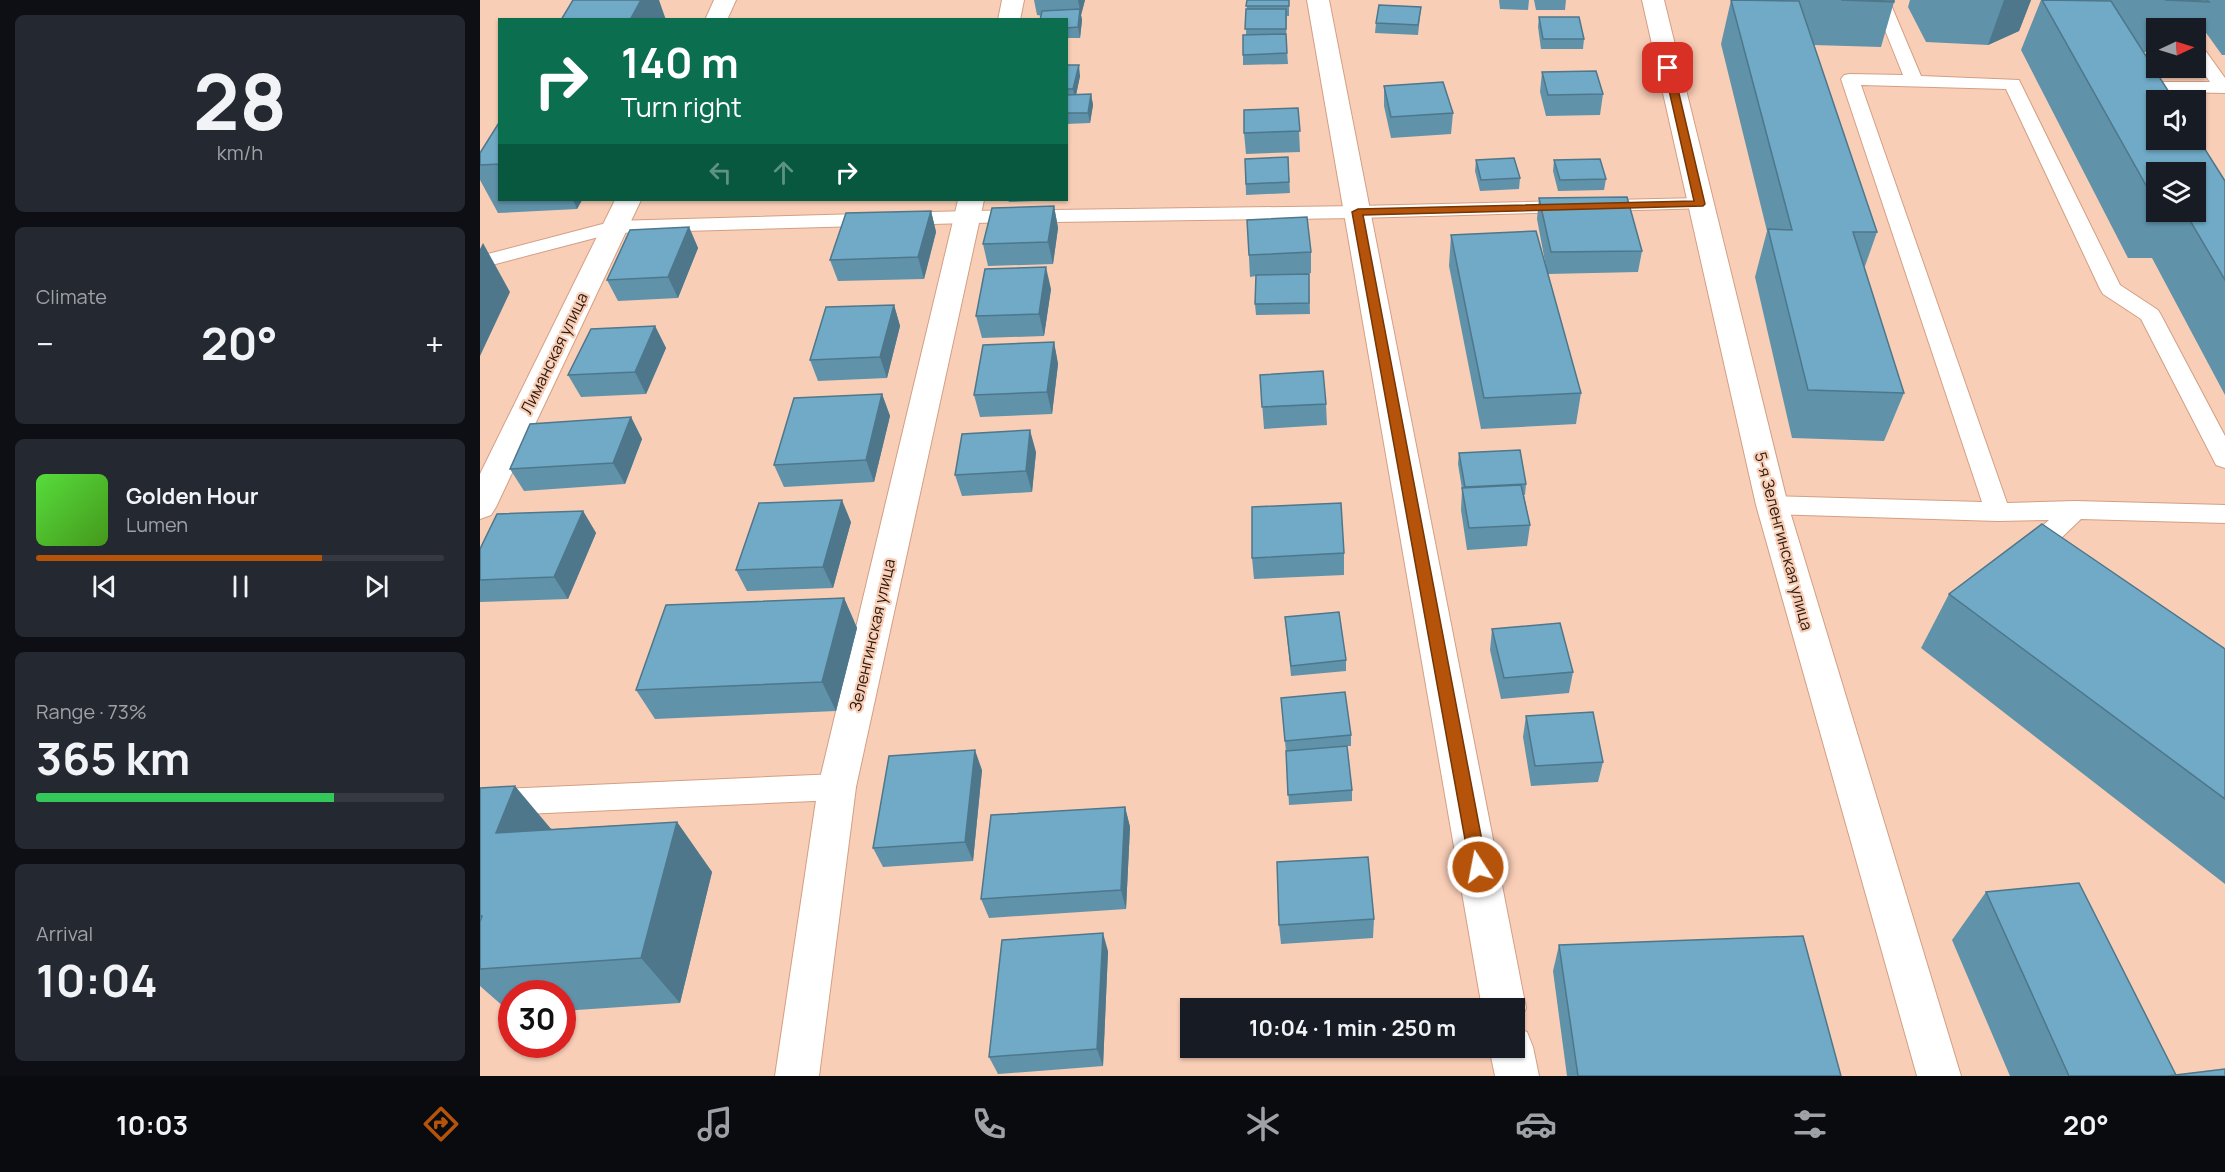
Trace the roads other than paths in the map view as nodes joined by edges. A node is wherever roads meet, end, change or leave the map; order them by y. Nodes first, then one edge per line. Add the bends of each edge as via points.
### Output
1 (725, 0) edge
2 (1013, 0) edge
3 (1318, 0) edge
4 (1653, 0) edge
5 (1881, 0) edge
6 (717, 18) edge
7 (1009, 18) edge
8 (2206, 64) edge
9 (1914, 81) junction
10 (2224, 88) edge
11 (2165, 90) edge
12 (627, 201) edge
13 (1700, 204) junction
14 (970, 208) edge
15 (1358, 212) junction
16 (614, 227) junction
17 (480, 262) edge
18 (2225, 459) edge
19 (1772, 505) junction
20 (480, 507) edge
21 (2075, 510) junction
22 (1998, 512) junction
23 (2225, 514) edge
24 (2043, 572) edge
25 (837, 787) junction
26 (480, 803) edge
27 (1502, 998) edge
28 (1513, 1058) edge
29 (797, 1076) edge
30 (1516, 1076) edge
31 (1939, 1076) edge

1 - 6 street
2 - 7 street
3 - 15 street
4 - 13 street, 5-я Зеленгинская улица
5 - 9 lane
8 - 10 lane
9 - 18 lane via 2013,84 2111,289 2150,315
9 - 22 lane via 1850,79
10 - 11 lane via 2163,86
12 - 16 street, Лиманская улица
13 - 15 lane
13 - 19 street, 5-я Зеленгинская улица
14 - 15 lane
14 - 16 lane
14 - 25 street, Зеленгинская улица
15 - 27 street
16 - 17 lane
16 - 20 street, Лиманская улица
19 - 22 lane
19 - 31 street, 5-я Зеленгинская улица
21 - 22 lane
21 - 23 lane
21 - 24 lane via 2023,559
25 - 26 lane
25 - 29 street, Зеленгинская улица
28 - 30 street

